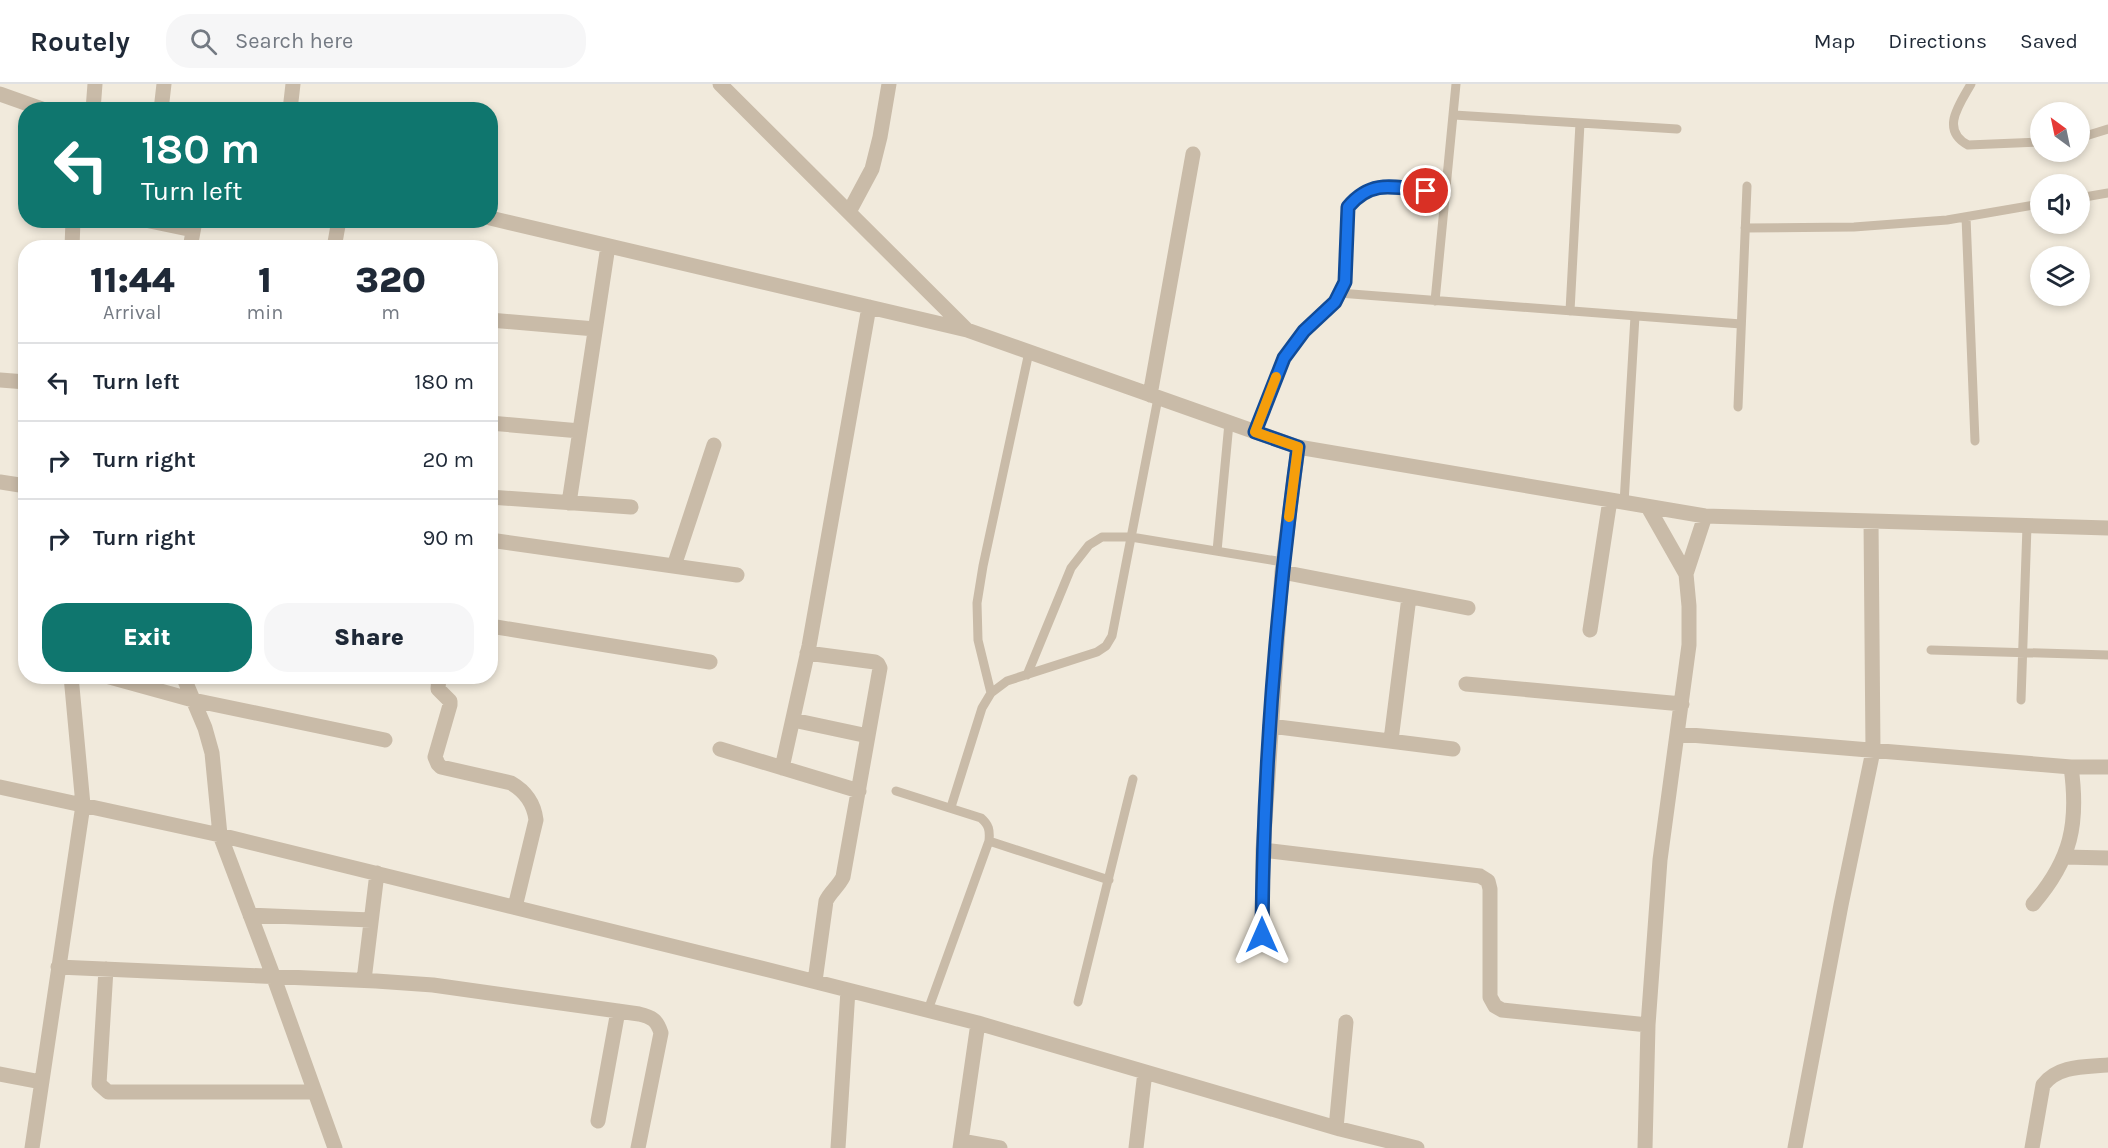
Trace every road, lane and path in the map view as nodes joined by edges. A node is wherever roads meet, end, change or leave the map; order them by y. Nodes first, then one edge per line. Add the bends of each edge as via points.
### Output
1 (95, 84) edge
2 (164, 84) edge
3 (293, 84) edge
4 (720, 84) edge
5 (889, 84) edge
6 (1456, 84) edge
7 (1971, 84) edge
8 (0, 94) edge
9 (22, 102) edge
10 (94, 102) edge
11 (162, 102) edge
12 (291, 102) edge
13 (1454, 115) junction
14 (1580, 123) junction
15 (1677, 129) dead end
16 (2108, 129) edge
17 (2090, 135) edge
18 (2030, 142) edge
19 (1193, 154) dead end
20 (1747, 186) dead end
21 (1446, 192) junction
22 (2108, 193) edge
23 (2090, 196) edge
24 (2030, 206) edge
25 (849, 212) junction
26 (1966, 217) junction
27 (498, 220) edge
28 (1745, 228) junction
29 (608, 246) junction
30 (1339, 293) junction
31 (1435, 301) junction
32 (869, 307) junction
33 (1570, 311) junction
34 (1635, 316) junction
35 (498, 321) edge
36 (1741, 324) junction
37 (595, 329) junction
38 (968, 330) junction
39 (1029, 352) junction
40 (0, 380) edge
41 (18, 381) edge
42 (1154, 397) junction
43 (1738, 407) dead end
44 (1229, 423) junction
45 (498, 424) edge
46 (580, 431) junction
47 (1255, 432) junction
48 (1976, 441) dead end
49 (714, 445) dead end
50 (1298, 447) junction
51 (0, 482) edge
52 (18, 485) edge
53 (498, 498) edge
54 (569, 502) junction
55 (1617, 502) junction
56 (631, 507) dead end
57 (1648, 507) junction
58 (1705, 516) junction
59 (1871, 521) junction
60 (2027, 526) junction
61 (2108, 528) edge
62 (1131, 537) junction
63 (498, 541) edge
64 (1217, 551) junction
65 (674, 566) junction
66 (1282, 567) junction
67 (1686, 574) junction
68 (737, 575) dead end
69 (1409, 597) junction
70 (1468, 608) dead end
71 (498, 627) edge
72 (1590, 630) dead end
73 (1931, 650) dead end
74 (807, 653) junction
75 (2023, 653) junction
76 (2108, 655) edge
77 (710, 662) dead end
78 (1027, 675) junction
79 (72, 684) edge
80 (135, 684) edge
81 (186, 684) edge
82 (438, 684) edge
83 (1466, 684) dead end
84 (992, 693) junction
85 (193, 700) junction
86 (2021, 700) dead end
87 (1682, 704) junction
88 (793, 720) junction
89 (1270, 726) junction
90 (1678, 734) junction
91 (868, 736) junction
92 (385, 740) dead end
93 (1391, 740) junction
94 (720, 749) dead end
95 (1453, 749) dead end
96 (1873, 751) junction
97 (2071, 767) junction
98 (2108, 767) edge
99 (782, 768) junction
100 (1133, 779) dead end
101 (0, 787) edge
102 (859, 790) junction
103 (896, 791) dead end
104 (83, 805) junction
105 (951, 807) junction
106 (220, 834) junction
107 (989, 841) junction
108 (1263, 850) junction
109 (2064, 857) junction
110 (2108, 858) edge
111 (377, 873) junction
112 (1109, 879) junction
113 (2033, 904) dead end
114 (514, 907) junction
115 (250, 915) junction
116 (371, 920) junction
117 (1262, 935) dead end
118 (58, 967) junction
119 (106, 969) junction
120 (274, 978) junction
121 (364, 980) junction
122 (815, 981) junction
123 (848, 990) junction
124 (1077, 1002) dead end
125 (928, 1010) junction
126 (618, 1011) junction
127 (1347, 1022) dead end
128 (978, 1023) junction
129 (1648, 1025) junction
130 (2108, 1065) edge
131 (1145, 1072) junction
132 (0, 1074) edge
133 (41, 1082) junction
134 (314, 1092) junction
135 (598, 1121) dead end
136 (1336, 1128) junction
137 (961, 1144) edge
138 (32, 1148) edge
139 (335, 1148) edge
140 (638, 1148) edge
141 (838, 1148) edge
142 (1000, 1148) edge
143 (1136, 1148) edge
144 (1415, 1148) edge
145 (1645, 1148) edge
146 (1795, 1148) edge
147 (2032, 1148) edge

1 - 10 street
2 - 11 street
3 - 12 street
4 - 25 street
5 - 25 street via 872,169
6 - 13 lane
7 - 18 lane via 1953,120 1953,131 1959,140 1968,145
8 - 9 street
13 - 14 lane
13 - 21 lane
14 - 15 lane
14 - 33 lane
16 - 17 lane
19 - 42 street
20 - 28 lane
21 - 30 lane via 1386,187 1367,189 1356,197 1348,207 1345,282
21 - 31 lane
22 - 23 lane
24 - 26 lane
25 - 38 street
26 - 28 lane via 1854,227
26 - 48 lane
27 - 29 street
28 - 36 lane
29 - 32 street
29 - 37 street
30 - 31 lane
30 - 47 lane via 1284,358
31 - 33 lane
32 - 38 street
32 - 74 street
33 - 34 lane
34 - 36 lane
34 - 55 lane
35 - 37 street
36 - 43 lane
37 - 46 street
38 - 39 street
39 - 42 street
39 - 84 lane via 977,603 978,640
40 - 41 street
42 - 44 street
42 - 62 lane
44 - 47 street
44 - 64 lane
45 - 46 street
46 - 54 street
47 - 50 street
49 - 65 street
50 - 55 street
50 - 66 street
51 - 52 street
53 - 54 street
54 - 56 street
55 - 57 street
55 - 72 street
57 - 58 street
57 - 67 street
58 - 59 street
58 - 67 street
59 - 60 street
59 - 96 street
60 - 61 street
60 - 75 lane
62 - 64 lane
62 - 78 lane via 1102,537 1089,545 1071,568
62 - 78 lane via 1112,636 1106,646
63 - 65 street
64 - 66 lane
65 - 68 street
66 - 69 street
66 - 89 street
67 - 87 street via 1689,645
69 - 70 street
69 - 93 street
71 - 77 street
73 - 75 lane
74 - 88 street
74 - 91 street via 878,664
75 - 76 lane
75 - 86 lane
78 - 84 lane via 1007,681
79 - 104 street
80 - 85 street
81 - 85 street
82 - 114 street via 450,705 435,757 438,764 511,783 520,788 535,811
83 - 87 street
84 - 105 lane via 982,708
85 - 92 street
85 - 106 street via 212,753
87 - 90 street
88 - 91 street
88 - 99 street
89 - 93 street
89 - 108 street
90 - 96 street
90 - 129 street via 1660,860
91 - 102 street
93 - 95 street
94 - 99 street
96 - 97 street
96 - 146 street
97 - 98 street
97 - 109 street via 2075,797 2073,828
99 - 102 street
100 - 112 lane
101 - 104 street
102 - 122 street via 843,877 826,902
103 - 105 lane
104 - 106 street
104 - 118 street
105 - 107 lane via 987,823
106 - 111 street
106 - 115 street
107 - 112 lane
107 - 125 lane
108 - 117 street
108 - 129 street via 1480,876 1488,881 1490,889 1490,997 1495,1006
109 - 110 street
109 - 113 street
111 - 114 street
111 - 116 street
112 - 124 lane
114 - 122 street
115 - 116 street
115 - 120 street
116 - 121 street
118 - 119 street
118 - 133 street
119 - 120 street
119 - 134 street via 99,1084 108,1092
120 - 121 street
120 - 134 street
121 - 126 street via 433,985
122 - 123 street
123 - 125 street
123 - 141 street
125 - 128 street
126 - 135 street
126 - 140 street via 651,1017 658,1022 661,1033
127 - 136 street
128 - 131 street
128 - 137 street
129 - 145 street
130 - 147 street via 2069,1069 2049,1078 2043,1085
131 - 136 street
131 - 143 street
132 - 133 street
133 - 138 street
134 - 139 street
136 - 144 street
137 - 142 street

